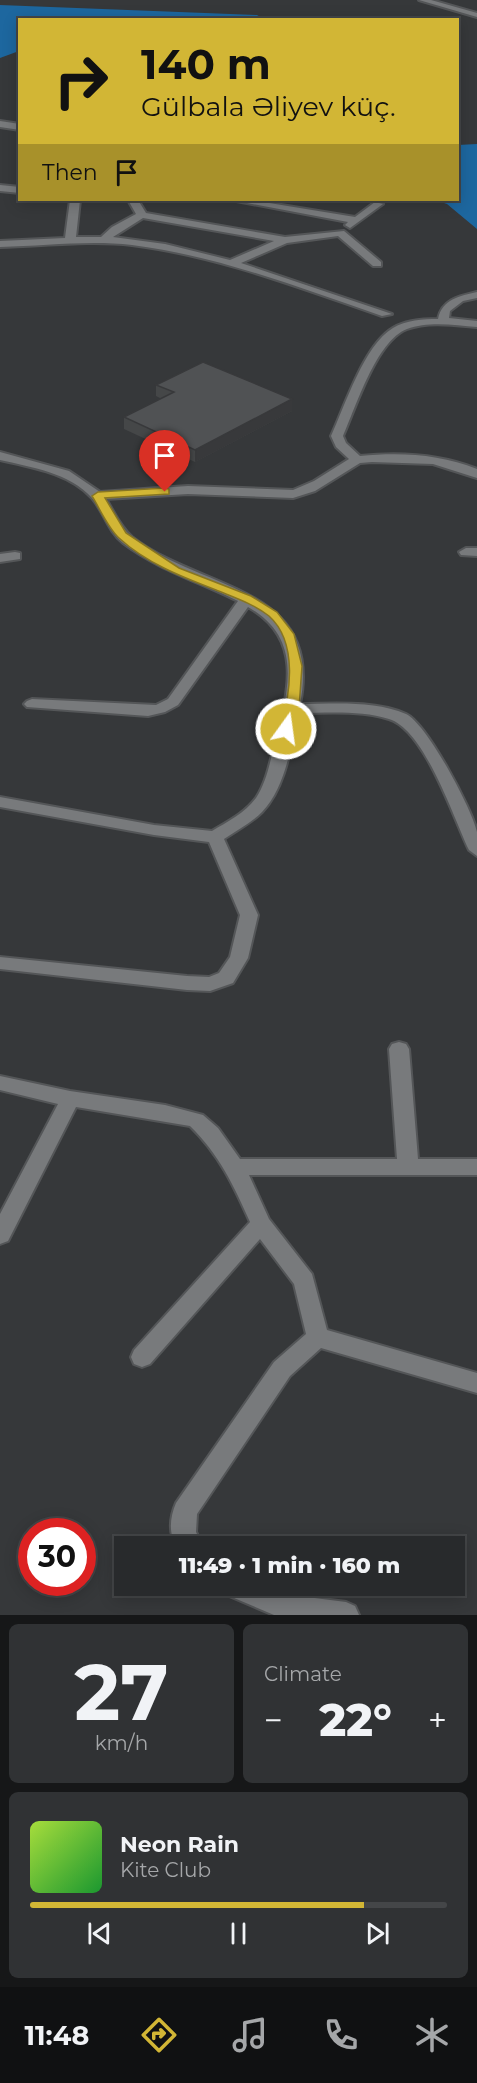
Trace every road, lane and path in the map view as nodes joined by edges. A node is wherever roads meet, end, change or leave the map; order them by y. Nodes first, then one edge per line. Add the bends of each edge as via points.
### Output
1 (423, 0) edge
2 (477, 15) edge
3 (0, 124) edge
4 (18, 127) edge
5 (0, 188) edge
6 (18, 190) edge
7 (75, 201) edge
8 (138, 201) edge
9 (242, 201) edge
10 (378, 204) dead end
11 (142, 214) junction
12 (357, 220) junction
13 (339, 233) junction
14 (104, 240) junction
15 (285, 240) junction
16 (70, 242) junction
17 (0, 244) edge
18 (228, 264) junction
19 (377, 264) dead end
20 (477, 295) edge
21 (386, 314) dead end
22 (443, 321) junction
23 (477, 324) edge
24 (0, 456) edge
25 (357, 460) junction
26 (476, 472) edge
27 (98, 496) junction
28 (15, 556) dead end
29 (0, 558) edge
30 (247, 598) junction
31 (32, 704) dead end
32 (293, 708) junction
33 (0, 802) edge
34 (215, 837) junction
35 (477, 850) edge
36 (0, 963) edge
37 (399, 1050) dead end
38 (0, 1083) edge
39 (70, 1099) junction
40 (408, 1166) junction
41 (235, 1167) junction
42 (477, 1167) edge
43 (261, 1224) junction
44 (0, 1235) edge
45 (318, 1337) junction
46 (142, 1358) dead end
47 (477, 1383) edge
48 (184, 1536) edge
49 (260, 1596) edge
50 (346, 1615) edge

1 - 2 street
3 - 4 street
5 - 6 street
7 - 16 street
8 - 11 street
9 - 12 street
10 - 12 street
11 - 14 street
11 - 15 street
12 - 13 street
13 - 15 street
13 - 19 street
14 - 16 street
14 - 18 street via 156,246
15 - 18 street
16 - 17 street
18 - 21 street
20 - 22 street via 459,300 445,310
22 - 23 street
22 - 25 street via 401,328 381,345 337,436
24 - 27 street via 68,475 87,484
25 - 26 street via 395,455
25 - 27 street via 307,491 293,494 188,490
27 - 30 street via 122,535 175,570
28 - 29 street
30 - 31 street via 173,702 160,709
30 - 32 street via 273,614 288,634 296,666
32 - 34 street via 267,794 249,815
32 - 35 street via 380,713 407,722 425,743
33 - 34 street
34 - 36 street via 249,915 239,958 226,978 210,984 187,983
37 - 40 street
38 - 39 street
39 - 41 street via 196,1120 212,1134
39 - 44 street
40 - 41 street
40 - 42 street
41 - 43 street
43 - 45 street via 303,1281
43 - 46 street
45 - 47 street
45 - 48 street via 282,1369 185,1511
49 - 50 street via 283,1606

